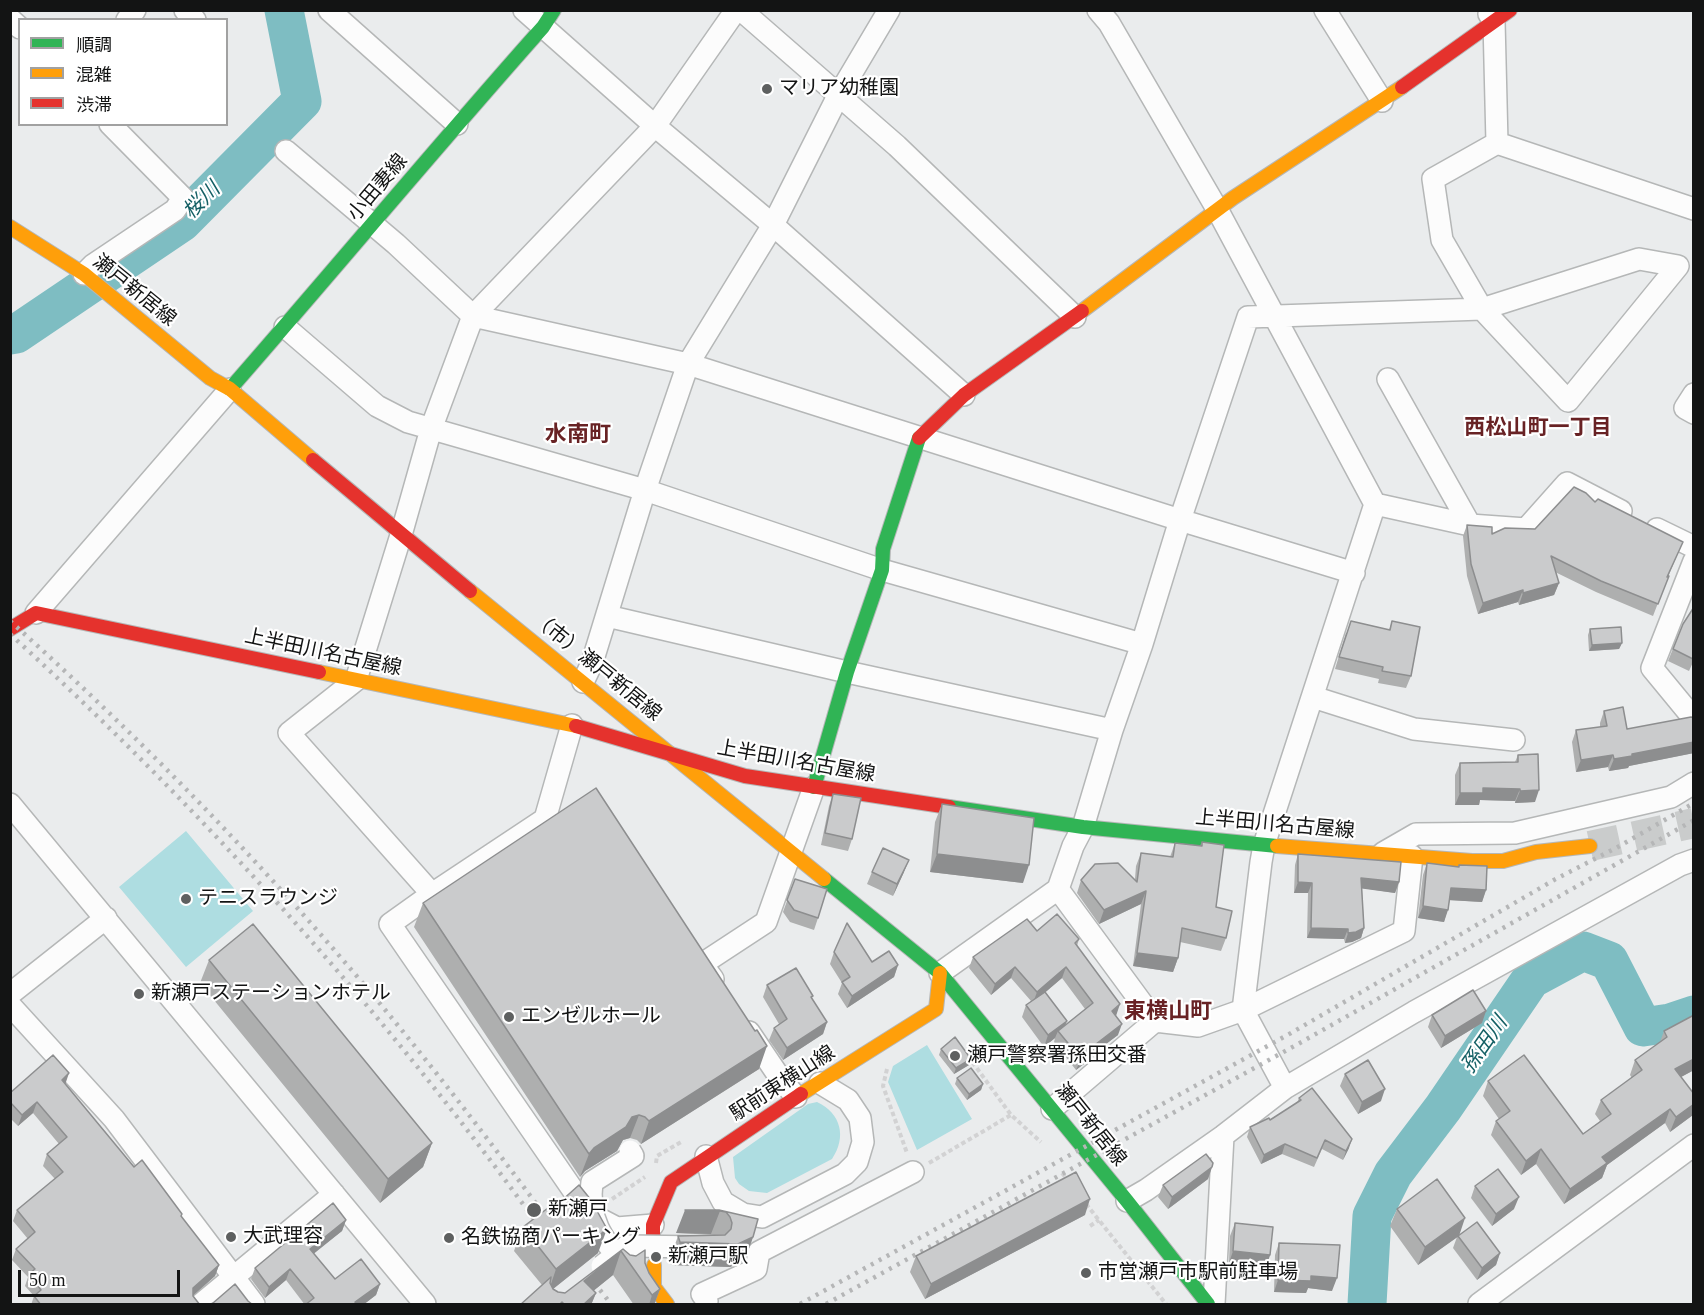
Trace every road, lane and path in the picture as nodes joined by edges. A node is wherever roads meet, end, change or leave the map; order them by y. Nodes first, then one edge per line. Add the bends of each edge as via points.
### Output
1 (330, 10) edge
2 (524, 10) edge
3 (736, 10) edge
4 (741, 10) edge
5 (890, 10) edge
6 (1098, 10) edge
7 (1325, 10) edge
8 (1497, 14) edge
9 (549, 19) edge
10 (838, 96) junction
11 (1382, 101) junction
12 (457, 124) junction
13 (112, 126) edge
14 (655, 126) junction
15 (1497, 143) junction
16 (286, 151) dead end
17 (1217, 209) junction
18 (1694, 209) edge
19 (773, 225) junction
20 (372, 226) junction
21 (10, 227) edge
22 (84, 274) junction
23 (1482, 309) junction
24 (1275, 315) junction
25 (473, 316) junction
26 (1075, 316) junction
27 (285, 327) junction
28 (688, 364) junction
29 (1388, 378) dead end
30 (230, 389) junction
31 (1694, 394) edge
32 (964, 395) junction
33 (1694, 413) edge
34 (431, 429) junction
35 (919, 438) junction
36 (645, 490) junction
37 (1375, 504) junction
38 (1179, 520) junction
39 (1470, 525) junction
40 (401, 535) junction
41 (1694, 547) edge
42 (1694, 561) edge
43 (882, 570) junction
44 (1354, 573) junction
45 (36, 613) junction
46 (607, 616) junction
47 (10, 629) edge
48 (1142, 644) junction
49 (847, 672) junction
50 (356, 680) junction
51 (583, 682) junction
52 (1313, 698) junction
53 (1694, 719) edge
54 (572, 725) junction
55 (1112, 730) junction
56 (1514, 740) dead end
57 (675, 756) junction
58 (1694, 783) edge
59 (814, 788) junction
60 (10, 804) edge
61 (1083, 827) junction
62 (1264, 845) junction
63 (1590, 846) tunnel mouth
64 (792, 851) junction
65 (1383, 853) junction
66 (1412, 856) junction
67 (1694, 860) edge
68 (1058, 889) junction
69 (432, 894) junction
70 (106, 918) junction
71 (940, 973) junction
72 (722, 992) edge
73 (10, 994) edge
74 (10, 1005) edge
75 (1243, 1010) junction
76 (735, 1012) edge
77 (1155, 1022) junction
78 (966, 1052) edge
79 (887, 1065) dead end
80 (820, 1083) junction
81 (1284, 1088) junction
82 (796, 1097) junction
83 (1052, 1109) junction
84 (1011, 1115) junction
85 (1223, 1136) junction
86 (1041, 1142) dead end
87 (1694, 1144) edge
88 (706, 1156) junction
89 (634, 1158) dead end
90 (914, 1172) junction
91 (1062, 1173) dead end
92 (1069, 1182) edge
93 (334, 1194) junction
94 (1084, 1201) edge
95 (1127, 1201) junction
96 (1099, 1220) junction
97 (1090, 1226) dead end
98 (653, 1231) joint
99 (711, 1247) edge
100 (621, 1261) junction
101 (654, 1265) dead end
102 (233, 1277) junction
103 (589, 1277) edge
104 (707, 1301) dead end
105 (201, 1305) edge
106 (254, 1305) edge
107 (425, 1305) edge
108 (667, 1305) edge
109 (1166, 1305) edge
110 (1208, 1305) edge
111 (1214, 1305) edge
112 (1479, 1305) edge

1 - 12 street
2 - 9 street
3 - 14 street
4 - 10 street
5 - 10 street
6 - 17 street
7 - 11 street
8 - 11 street
8 - 15 street
9 - 12 street, 小田妻線
9 - 14 street
10 - 19 street
10 - 26 street via 897,146
11 - 17 street
12 - 20 street, 小田妻線
13 - 22 street via 183,198 175,210
14 - 19 street
14 - 25 street
15 - 18 street
15 - 23 street via 1433,179 1442,240
16 - 20 street
17 - 24 street
17 - 26 street
19 - 28 street
19 - 32 street
20 - 25 street
20 - 27 street, 小田妻線
21 - 22 street, 瀬戸新居線
22 - 30 street, 瀬戸新居線 via 210,378
23 - 23 street via 1639,259 1677,266 1568,401
23 - 24 street
24 - 37 street
24 - 38 street via 1248,317
25 - 28 street
25 - 34 street
26 - 32 street
27 - 30 street, 小田妻線
27 - 34 street via 377,406
28 - 35 street
28 - 36 street
29 - 39 street
30 - 40 street, （市）瀬戸新居線
30 - 45 street
31 - 33 street via 1685,408
32 - 35 street
34 - 36 street
34 - 40 street
35 - 38 street
35 - 43 street via 883,549
36 - 43 street
36 - 46 street
37 - 39 street
37 - 44 street
38 - 44 street
38 - 48 street
39 - 41 street via 1526,529 1567,483
40 - 50 street
40 - 51 street, （市）瀬戸新居線
42 - 53 street via 1652,668
43 - 48 street
43 - 49 street
44 - 52 street
45 - 47 street
45 - 50 street, 上半田川名古屋線
46 - 49 street
46 - 51 street
48 - 55 street
49 - 55 street
49 - 59 street
50 - 54 street, 上半田川名古屋線
50 - 69 street via 289,733
51 - 57 street, （市）瀬戸新居線
52 - 56 street via 1414,729
52 - 62 street
54 - 57 street, 上半田川名古屋線
54 - 69 street via 545,819
55 - 61 street
57 - 59 street, 上半田川名古屋線 via 745,776
57 - 64 street, （市）瀬戸新居線
58 - 65 street via 1671,796 1515,833 1416,834
59 - 61 street, 上半田川名古屋線
59 - 64 street
60 - 70 street
61 - 62 street, 上半田川名古屋線
61 - 68 street
62 - 65 street, 上半田川名古屋線
62 - 75 street
63 - 66 street, 上半田川名古屋線 via 1536,852 1503,861
64 - 71 street, （市）瀬戸新居線
64 - 72 street via 766,922 702,964
65 - 66 street, 上半田川名古屋線
66 - 75 street via 1404,931
67 - 81 street via 1414,1012
68 - 71 street
68 - 77 street
69 - 98 street via 390,924 592,1215 617,1228
70 - 73 street
70 - 93 street
71 - 80 street, 駅前東横山線 via 936,1009
71 - 83 street, 瀬戸新居線
74 - 102 street via 114,1119
75 - 77 street via 1198,1026
75 - 81 street
76 - 82 street
77 - 83 street
78 - 84 path
79 - 90 path via 884,1086
80 - 82 street, 駅前東横山線
80 - 88 street via 848,1100 860,1118 863,1142 857,1162 845,1174 762,1217 743,1214 723,1202
81 - 85 street
82 - 88 street, 駅前東横山線
83 - 95 street, 瀬戸新居線
84 - 86 path
84 - 90 path
85 - 95 street
85 - 111 street
87 - 112 street
88 - 98 street, 駅前東横山線 via 671,1182
89 - 100 street, bridge via 592,1182 590,1199 595,1226
90 - 104 street via 754,1252 756,1269 702,1294
91 - 92 path
93 - 102 street
93 - 107 street
94 - 96 path
95 - 110 street, 瀬戸新居線
96 - 97 path
96 - 109 path
99 - 100 street, bridge via 627,1246
100 - 103 street, bridge
101 - 108 street via 654,1287
102 - 105 street
102 - 106 street

